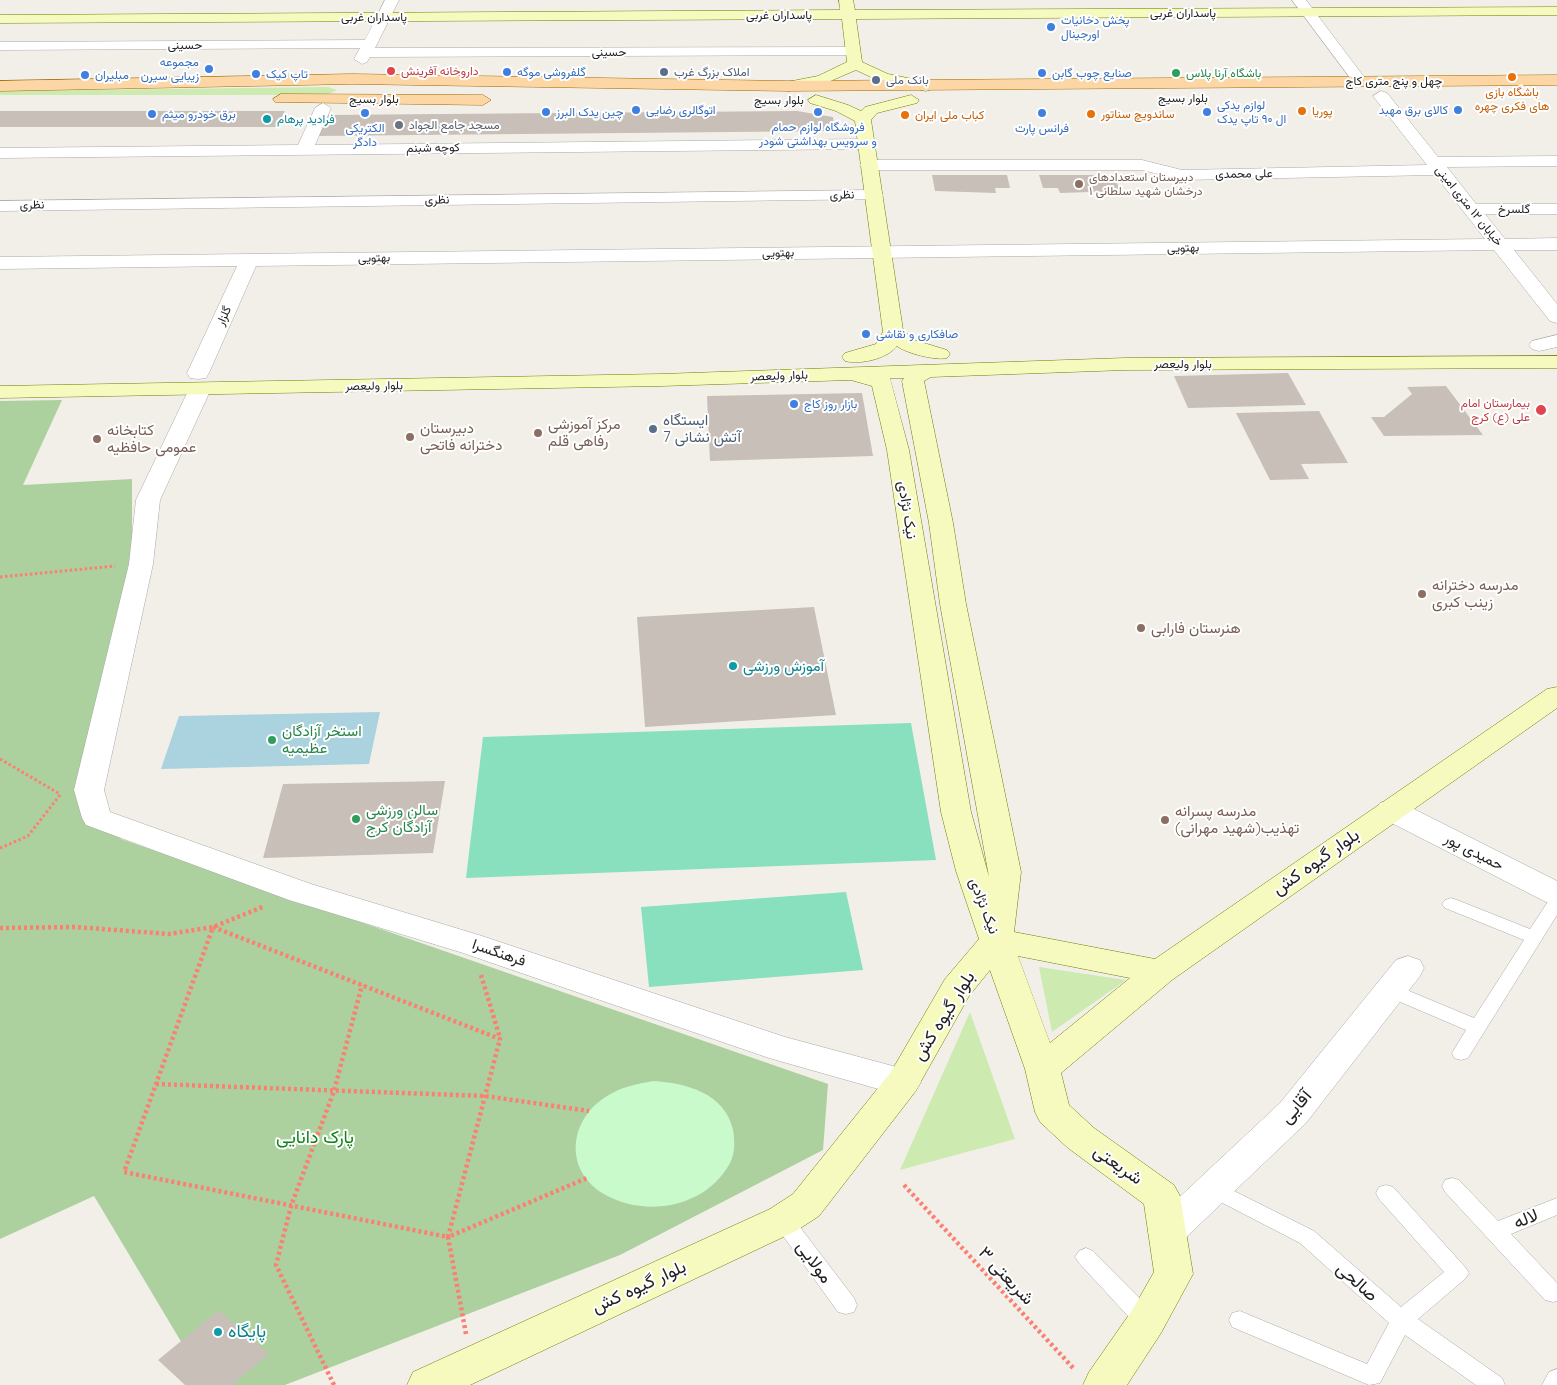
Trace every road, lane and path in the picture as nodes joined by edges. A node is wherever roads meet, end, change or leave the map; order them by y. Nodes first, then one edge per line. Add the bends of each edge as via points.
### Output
1 (392, 0) edge
2 (1304, 6) edge
3 (847, 7) edge
4 (1557, 11) edge
5 (383, 17) junction
6 (0, 19) edge
7 (0, 46) edge
8 (367, 48) junction
9 (854, 58) junction
10 (358, 67) dead end
11 (315, 80) junction
12 (417, 80) junction
13 (1359, 80) junction
14 (1557, 80) edge
15 (1230, 84) junction
16 (0, 86) edge
17 (788, 86) junction
18 (926, 86) junction
19 (1557, 87) edge
20 (1557, 95) edge
21 (1381, 96) junction
22 (269, 99) dead end
23 (309, 99) junction
24 (0, 100) edge
25 (100, 100) dead end
26 (412, 100) junction
27 (494, 100) dead end
28 (670, 100) dead end
29 (816, 100) junction
30 (911, 100) junction
31 (323, 108) dead end
32 (863, 118) junction
33 (866, 144) junction
34 (304, 150) junction
35 (0, 153) edge
36 (1557, 161) edge
37 (869, 165) junction
38 (1437, 166) junction
39 (874, 195) junction
40 (0, 206) edge
41 (1471, 209) junction
42 (1557, 209) edge
43 (1499, 244) junction
44 (1557, 244) edge
45 (882, 252) junction
46 (249, 260) junction
47 (0, 263) edge
48 (1557, 317) edge
49 (893, 332) junction
50 (1551, 343) edge
51 (1175, 356) junction
52 (1557, 362) edge
53 (852, 365) junction
54 (928, 368) junction
55 (0, 376) edge
56 (199, 381) junction
57 (882, 382) junction
58 (0, 392) edge
59 (926, 448) junction
60 (898, 450) junction
61 (141, 564) junction
62 (0, 577) edge
63 (962, 650) junction
64 (930, 652) junction
65 (1557, 695) edge
66 (0, 759) edge
67 (1391, 810) junction
68 (97, 818) joint
69 (0, 848) edge
70 (300, 892) junction
71 (1557, 894) edge
72 (1557, 901) edge
73 (1451, 904) dead end
74 (213, 927) junction
75 (0, 928) edge
76 (1534, 937) junction
77 (997, 940) junction
78 (471, 944) junction
79 (1160, 972) junction
80 (1399, 979) joint
81 (362, 985) junction
82 (1477, 1027) junction
83 (500, 1039) junction
84 (1461, 1053) dead end
85 (1042, 1069) junction
86 (903, 1082) junction
87 (156, 1084) junction
88 (334, 1091) junction
89 (485, 1096) junction
90 (589, 1111) dead end
91 (587, 1178) dead end
92 (904, 1185) dead end
93 (1452, 1186) dead end
94 (1214, 1189) junction
95 (1386, 1192) dead end
96 (291, 1206) junction
97 (1557, 1206) edge
98 (783, 1220) junction
99 (1496, 1231) junction
100 (1167, 1232) junction
101 (448, 1237) junction
102 (1086, 1257) dead end
103 (1553, 1293) dead end
104 (846, 1305) dead end
105 (1240, 1320) dead end
106 (1402, 1320) junction
107 (1147, 1321) junction
108 (471, 1365) junction
109 (1106, 1378) edge
110 (1557, 1379) edge
111 (334, 1385) edge
112 (428, 1385) edge
113 (1494, 1385) edge
114 (1553, 1385) edge

1 - 5 street
2 - 3 street, پاسداران غربی
2 - 4 street, پاسداران غربی
2 - 13 street
3 - 5 street, پاسداران غربی
3 - 9 street
5 - 6 street, پاسداران غربی
5 - 8 street
7 - 8 street, حسینی
8 - 9 street, حسینی
8 - 10 street
9 - 17 street via 835,76
9 - 18 street via 884,78
11 - 12 main road, بلوار بسیج
11 - 16 main road, بلوار بسیج
11 - 23 main road via 340,85 345,91 335,96
12 - 17 main road, بلوار بسیج
12 - 26 main road via 390,85 383,93
13 - 14 main road, چهل و پنج متری کاج
13 - 15 main road, چهل و پنج متری کاج
15 - 18 main road, بلوار بسیج
15 - 19 main road via 1262,88
17 - 18 main road, بلوار بسیج
20 - 21 main road, بلوار بسیج
21 - 30 main road, بلوار بسیج
21 - 38 street, خیابان ۱۲ متری امینی
22 - 23 main road, بلوار بسیج
23 - 26 main road, بلوار بسیج
24 - 25 main road
26 - 27 main road, بلوار بسیج
28 - 29 main road, بلوار بسیج
29 - 30 main road, بلوار بسیج
29 - 32 street
30 - 32 street via 872,110
31 - 34 street
32 - 33 street
33 - 34 street, کوچه شبنم
33 - 37 street
34 - 35 street, کوچه شبنم
36 - 38 street, علی محمدی
37 - 38 street, علی محمدی via 1142,165 1182,175
37 - 39 street
38 - 41 street, خیابان ۱۲ متری امینی
39 - 40 street, نظری
39 - 45 street
41 - 42 street, گلسرخ
41 - 43 street, خیابان ۱۲ متری امینی
43 - 44 street, بهتویی
43 - 45 street, بهتویی
43 - 48 street, خیابان ۱۲ متری امینی
45 - 46 street, بهتویی
45 - 49 street
46 - 47 street, بهتویی
46 - 56 street, گلزار
49 - 53 street via 888,346
49 - 54 street
50 - 51 street, بلوار ولیعصر
51 - 52 street, بلوار ولیعصر
51 - 54 street, بلوار ولیعصر
53 - 54 street, بلوار ولیعصر
53 - 56 street, بلوار ولیعصر via 595,374
53 - 57 street
54 - 57 street
54 - 59 street, نیک نژادی
55 - 56 street, بلوار ولیعصر
56 - 58 street, بلوار ولیعصر
56 - 61 street, گلزار via 148,500
57 - 60 street, نیک نژادی
59 - 60 street
59 - 63 street, نیک نژادی
60 - 64 street, نیک نژادی
61 - 62 path
61 - 68 street, گلزار via 89,790
63 - 64 street
63 - 77 street, نیک نژادی via 1005,872
64 - 77 street, نیک نژادی via 956,812 971,871
65 - 67 street, بلوار گیوه کش
66 - 69 path via 61,794 28,836
67 - 71 street, حمیدی پور
67 - 79 street, بلوار گیوه کش
68 - 70 street, فرهنگسرا
70 - 74 path
70 - 78 street, فرهنگسرا
72 - 76 lane
73 - 76 lane
74 - 75 path via 169,934 75,927
74 - 81 path
74 - 87 path
76 - 82 lane
77 - 79 street
77 - 85 street, شریعتی
77 - 86 street, بلوار گیوه کش via 957,988
78 - 83 path
78 - 86 street, فرهنگسرا via 781,1049
79 - 85 street, بلوار گیوه کش
80 - 82 lane via 1441,1010
80 - 94 street, آقایی via 1294,1113
81 - 83 path
81 - 88 path
82 - 84 lane
83 - 89 path
85 - 100 street, شریعتی via 1053,1112 1081,1138 1161,1196
86 - 98 street, بلوار گیوه کش via 806,1205
87 - 88 path
87 - 96 path via 124,1172
88 - 89 path
88 - 96 path
89 - 90 path
89 - 101 path
91 - 101 path
92 - 109 path, شریعتی ۳
93 - 99 lane
94 - 100 street, آقایی
94 - 106 lane, صالحی via 1307,1237
95 - 106 lane via 1458,1273
96 - 101 path
96 - 111 path via 276,1265
97 - 99 lane, لاله
98 - 104 lane, مولایی
98 - 108 street, بلوار گیوه کش
99 - 103 lane
100 - 107 street, شریعتی via 1174,1274
101 - 108 path
102 - 107 lane
105 - 106 lane via 1372,1376
106 - 113 lane, صالحی
107 - 109 street, شریعتی
108 - 112 street, بلوار گیوه کش
110 - 114 lane

